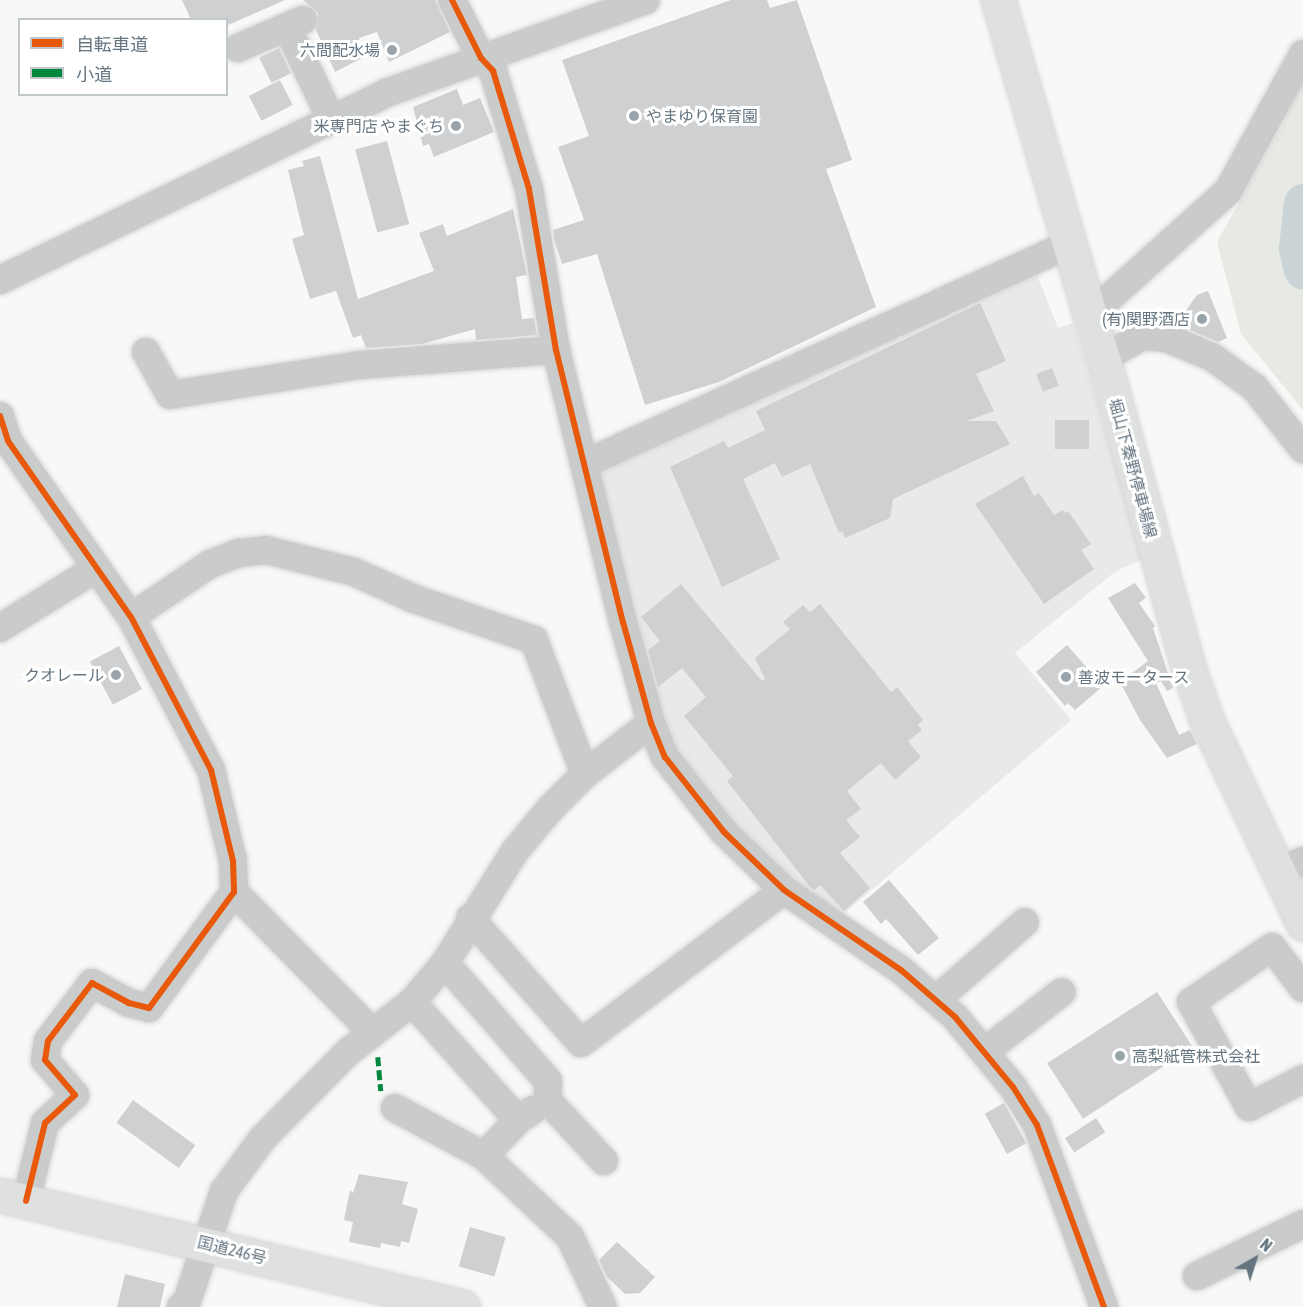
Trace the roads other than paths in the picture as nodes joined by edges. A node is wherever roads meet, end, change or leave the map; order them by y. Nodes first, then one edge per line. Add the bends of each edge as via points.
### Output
1 (452, 0) edge
2 (646, 0) edge
3 (998, 0) edge
4 (238, 48) dead end
5 (1303, 54) edge
6 (481, 58) junction
7 (331, 119) junction
8 (1070, 244) junction
9 (0, 280) edge
10 (1090, 315) junction
11 (556, 350) junction
12 (146, 352) dead end
13 (1103, 358) junction
14 (0, 416) edge
15 (1303, 450) edge
16 (584, 464) junction
17 (95, 569) junction
18 (131, 617) junction
19 (0, 628) edge
20 (651, 723) junction
21 (585, 774) junction
22 (1291, 866) edge
23 (784, 890) junction
24 (234, 892) junction
25 (470, 918) junction
26 (1025, 922) dead end
27 (1303, 923) edge
28 (445, 963) junction
29 (1303, 988) edge
30 (1062, 992) dead end
31 (936, 1000) junction
32 (412, 1002) junction
33 (372, 1042) junction
34 (984, 1052) junction
35 (1303, 1079) edge
36 (548, 1101) junction
37 (395, 1108) dead end
38 (518, 1120) junction
39 (484, 1156) junction
40 (604, 1161) dead end
41 (13, 1198) edge
42 (1303, 1224) edge
43 (206, 1244) junction
44 (1197, 1276) dead end
45 (181, 1307) edge
46 (463, 1307) edge
47 (603, 1307) edge
48 (1104, 1307) edge

1 - 6 street
2 - 6 street
3 - 8 main road, 堀山下秦野停車場線
4 - 7 street via 295,24
5 - 10 street via 1228,191
6 - 7 street via 386,93
6 - 11 street via 494,74 529,189
7 - 9 street
8 - 10 main road, 堀山下秦野停車場線
8 - 16 street
10 - 13 main road, 堀山下秦野停車場線
11 - 12 street via 360,365 170,395
11 - 16 street
13 - 15 street via 1143,336 1167,338 1212,357 1255,388
13 - 22 main road, 堀山下秦野停車場線 via 1187,664 1207,721
14 - 17 street via 8,441
16 - 20 street
17 - 18 street
17 - 19 street
18 - 21 street via 210,564 239,552 266,550 354,572 412,598 534,640
18 - 24 street via 211,770 233,861
20 - 21 street
20 - 23 street via 665,757 690,792
21 - 25 street via 515,851
22 - 27 main road, 堀山下秦野停車場線
23 - 25 street via 581,1043
23 - 31 street via 901,970
24 - 33 street
24 - 41 street via 149,1008 129,1003 92,983 48,1041 45,1060 75,1095 45,1123
25 - 28 street
26 - 31 street
28 - 32 street
28 - 36 street via 549,1081
29 - 35 street via 1272,947 1191,1002 1249,1107
30 - 34 street
31 - 34 street
32 - 33 street
32 - 38 street
33 - 43 street via 310,1088 263,1138 224,1191
34 - 48 street via 1037,1125
36 - 38 street
36 - 40 street
37 - 39 street
38 - 39 street
39 - 47 street via 570,1237
41 - 43 main road, 国道246号
42 - 44 street
43 - 45 street via 187,1301
43 - 46 main road, 国道246号

